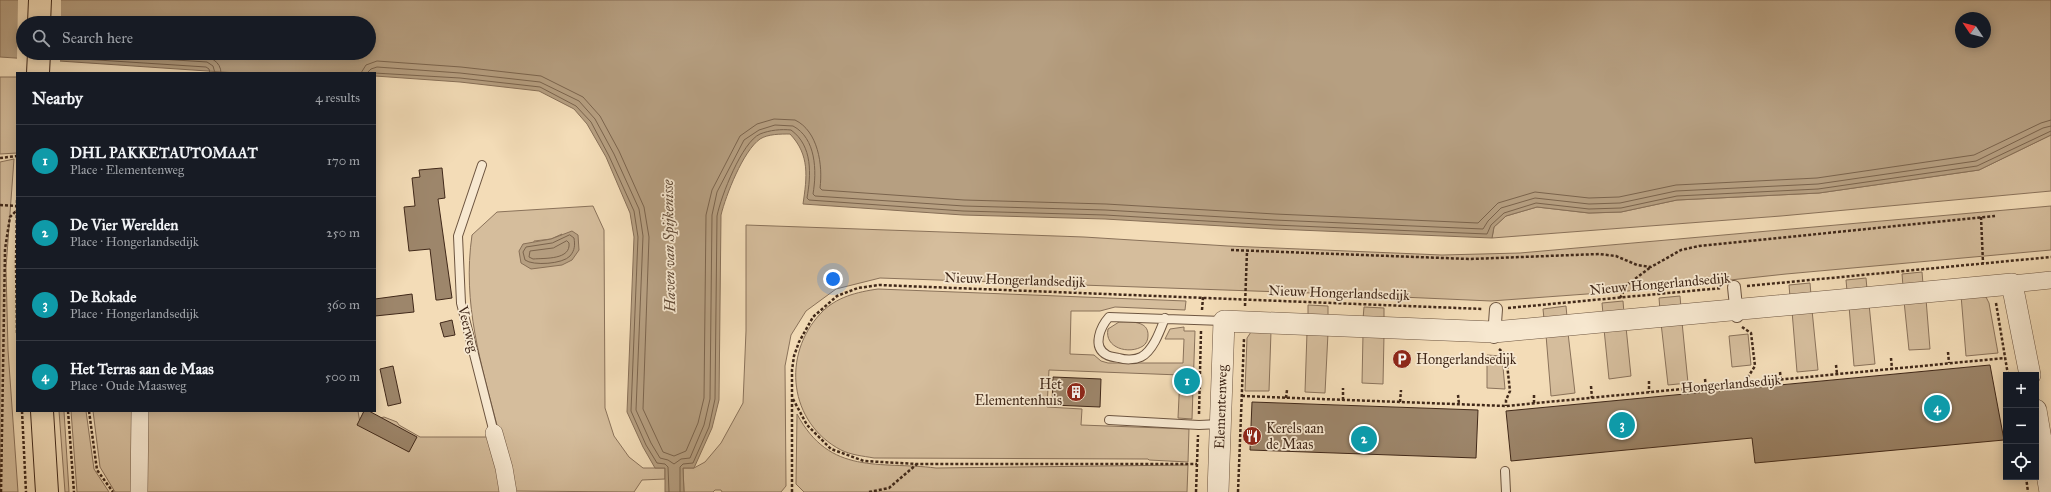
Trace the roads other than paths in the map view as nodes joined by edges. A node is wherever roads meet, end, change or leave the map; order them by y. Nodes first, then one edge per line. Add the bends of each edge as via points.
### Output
1 (40, 0) edge
2 (34, 16) edge
3 (33, 60) edge
4 (38, 72) edge
5 (482, 165) dead end
6 (2051, 280) edge
7 (2002, 285) junction
8 (1734, 287) road end
9 (1496, 310) road end
10 (1737, 316) junction
11 (1165, 318) junction
12 (1224, 321) junction
13 (1494, 338) junction
14 (2029, 372) edge
15 (42, 412) edge
16 (140, 412) edge
17 (1109, 420) dead end
18 (1221, 424) junction
19 (2039, 428) edge
20 (494, 433) joint
21 (1505, 471) dead end
22 (47, 492) edge
23 (139, 492) edge
24 (508, 492) edge
25 (1218, 492) edge
26 (1506, 492) edge
27 (2050, 492) edge

1 - 2 main road
3 - 4 main road
5 - 20 lane, Veerweg via 458,236 461,303
6 - 7 street
7 - 10 street
7 - 14 street
8 - 10 street
9 - 13 street
10 - 13 street
11 - 11 lane via 1109,317 1102,326 1100,347 1106,354 1124,360 1141,357 1152,346
11 - 12 lane
12 - 13 street
12 - 18 street, Elementenweg
15 - 22 main road
16 - 23 street
17 - 18 lane
18 - 25 street, Elementenweg
19 - 27 street
20 - 24 street, Veerweg
21 - 26 lane

